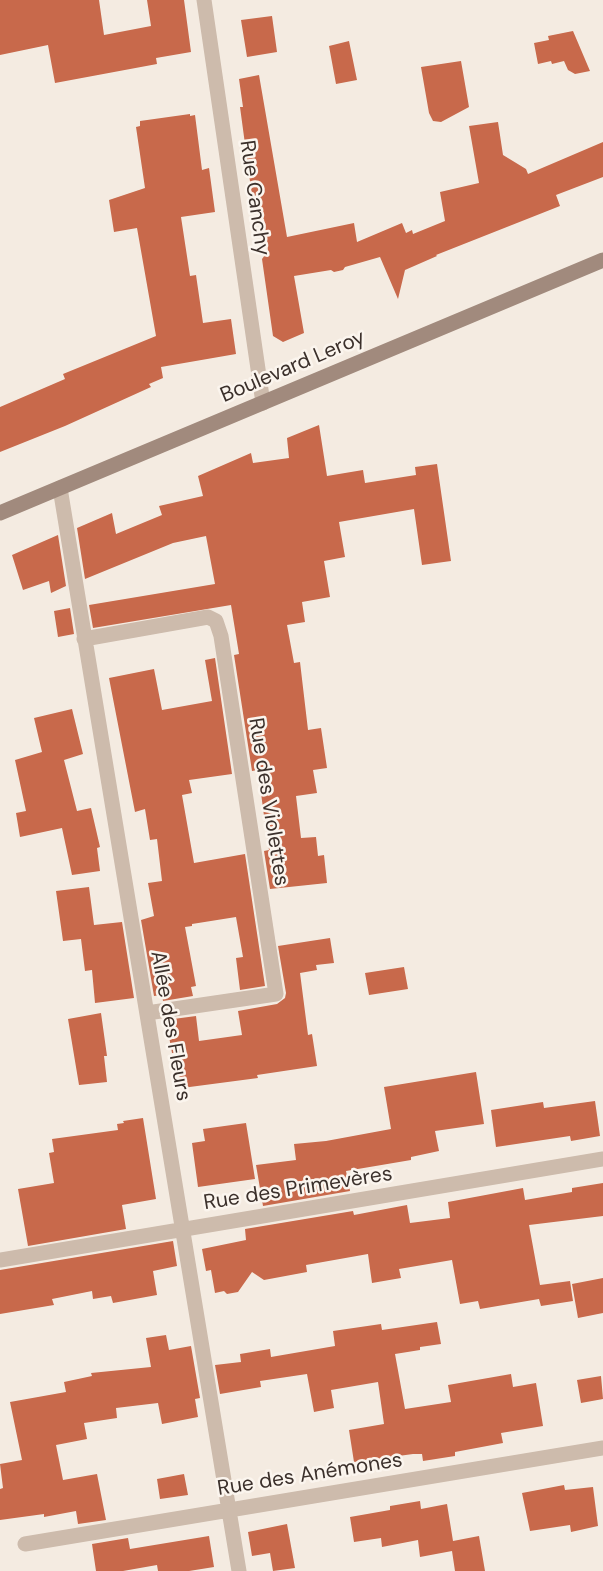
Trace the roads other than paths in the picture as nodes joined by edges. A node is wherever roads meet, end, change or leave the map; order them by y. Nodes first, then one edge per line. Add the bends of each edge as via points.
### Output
1 (204, 0) edge
2 (603, 260) edge
3 (263, 403) junction
4 (60, 488) junction
5 (0, 513) edge
6 (84, 639) junction
7 (147, 1013) junction
8 (603, 1159) edge
9 (183, 1229) junction
10 (0, 1260) edge
11 (603, 1448) edge
12 (229, 1510) junction
13 (25, 1544) dead end
14 (238, 1571) edge

1 - 3 street, Rue Canchy
2 - 3 main road, Boulevard Leroy
3 - 4 main road, Boulevard Leroy
4 - 5 main road, Boulevard Leroy
4 - 6 street, Allée des Fleurs
6 - 7 street, Allée des Fleurs
6 - 7 street, Rue des Violettes via 208,617 216,621 221,636 276,994
7 - 9 street, Allée des Fleurs
8 - 9 street, Rue des Primevères
9 - 10 street, Rue des Primevères
9 - 12 street, Allée des Fleurs
11 - 12 street, Rue des Anémones
12 - 13 street, Rue des Anémones
12 - 14 street, Allée des Fleurs

